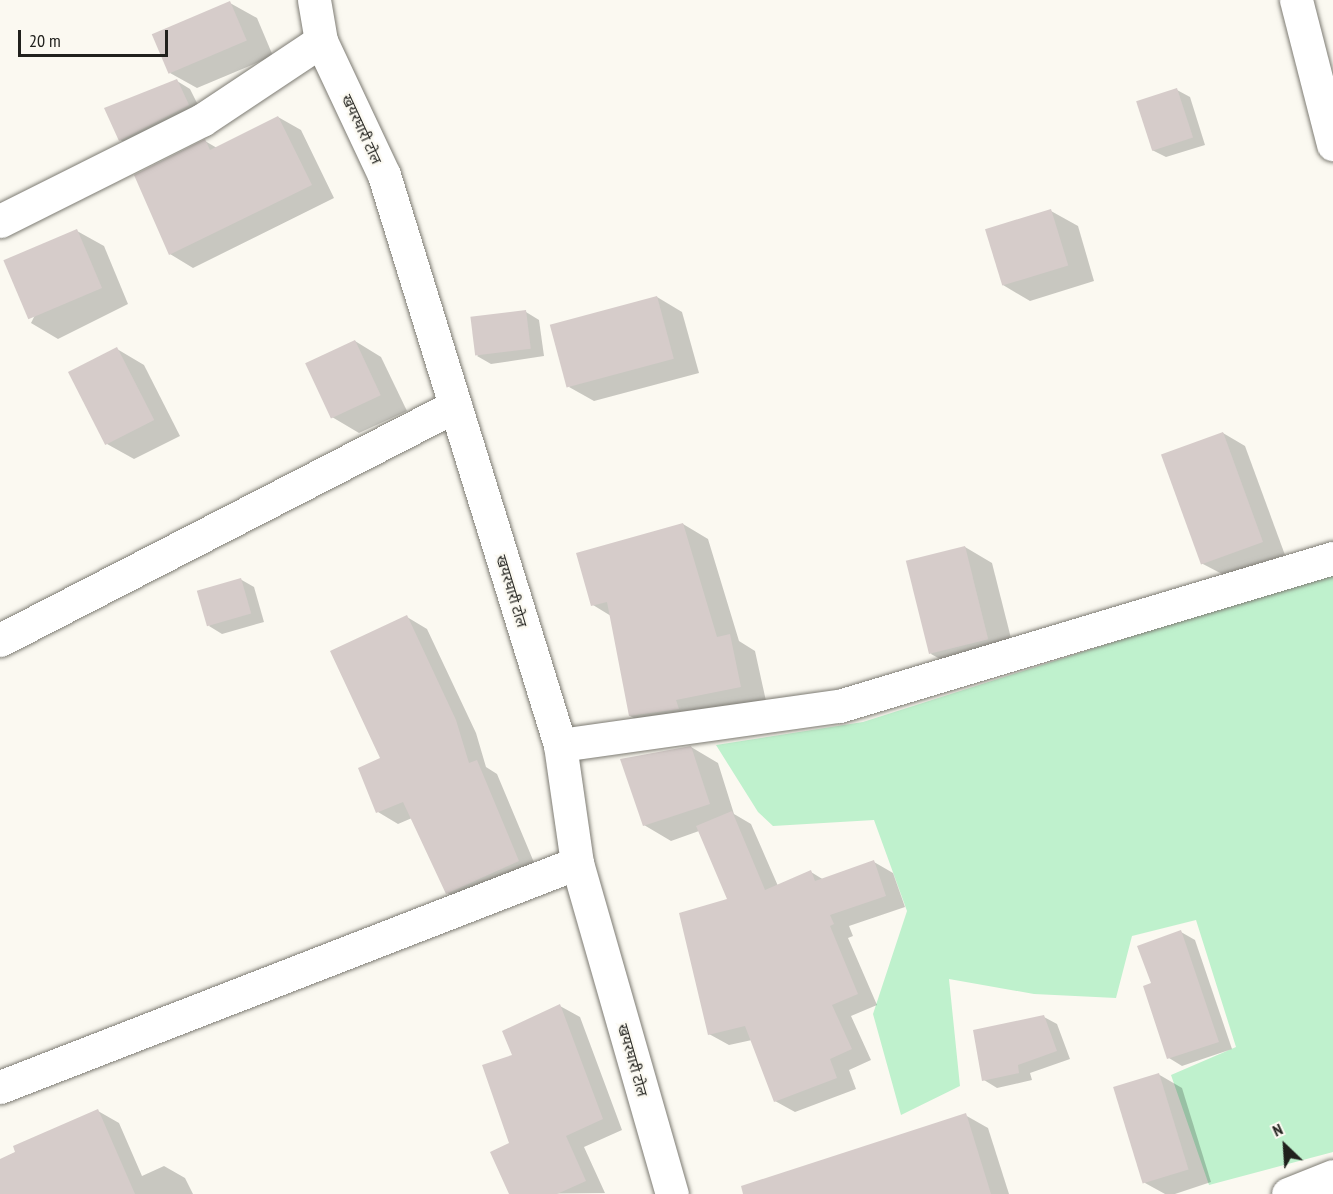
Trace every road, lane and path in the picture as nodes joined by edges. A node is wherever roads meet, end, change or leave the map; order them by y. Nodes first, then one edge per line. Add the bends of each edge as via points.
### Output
1 (314, 0) edge
2 (1296, 0) edge
3 (321, 41) junction
4 (1333, 144) edge
5 (0, 221) edge
6 (455, 406) junction
7 (1333, 558) edge
8 (0, 640) edge
9 (560, 745) junction
10 (577, 863) junction
11 (0, 1087) edge
12 (1333, 1176) edge
13 (672, 1194) edge
14 (1288, 1194) edge

1 - 3 street, खयरघारी टोल
2 - 4 street
3 - 5 street via 202,120
3 - 6 street, खयरघारी टोल via 384,175
6 - 8 street
6 - 9 street, खयरघारी टोल
7 - 9 street via 839,706
9 - 10 street, खयरघारी टोल
10 - 11 street
10 - 13 street, खयरघारी टोल
12 - 14 street

